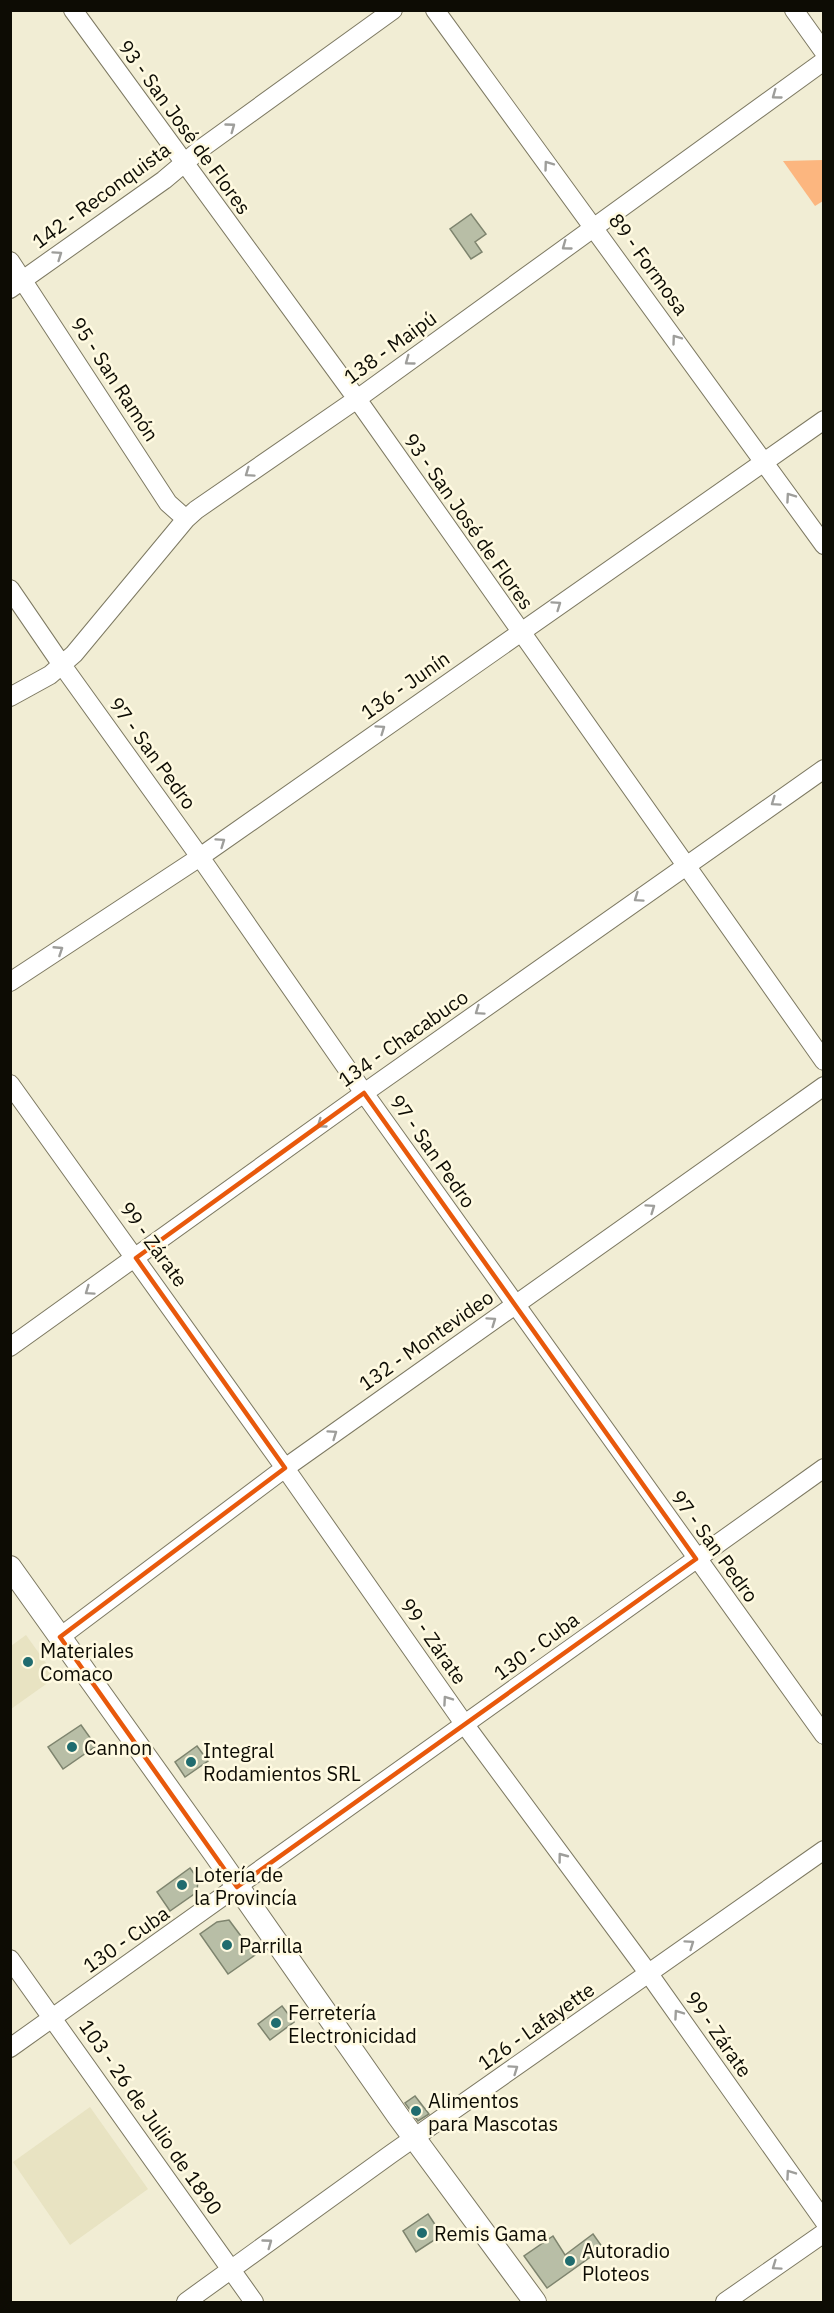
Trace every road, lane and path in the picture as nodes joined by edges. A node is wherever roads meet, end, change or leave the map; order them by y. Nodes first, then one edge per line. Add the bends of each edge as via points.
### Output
1 (73, 10) edge
2 (393, 10) edge
3 (435, 10) edge
4 (794, 10) edge
5 (824, 52) edge
6 (824, 61) edge
7 (183, 164) junction
8 (593, 226) junction
9 (10, 261) edge
10 (17, 284) edge
11 (357, 399) junction
12 (824, 420) edge
13 (764, 461) junction
14 (186, 519) junction
15 (824, 545) edge
16 (10, 589) edge
17 (519, 632) junction
18 (62, 665) junction
19 (10, 697) edge
20 (824, 768) edge
21 (200, 857) junction
22 (686, 864) junction
23 (10, 982) edge
24 (824, 1061) edge
25 (10, 1084) edge
26 (824, 1086) edge
27 (364, 1093) junction
28 (136, 1258) junction
29 (515, 1305) junction
30 (10, 1347) edge
31 (285, 1468) junction
32 (824, 1468) edge
33 (696, 1559) junction
34 (10, 1567) edge
35 (60, 1637) junction
36 (465, 1725) junction
37 (824, 1735) edge
38 (824, 1850) edge
39 (237, 1887) junction
40 (10, 1959) edge
41 (649, 1974) junction
42 (53, 2018) junction
43 (10, 2048) edge
44 (414, 2139) junction
45 (824, 2222) edge
46 (824, 2233) edge
47 (232, 2269) junction
48 (186, 2302) edge
49 (254, 2302) edge
50 (535, 2302) edge
51 (725, 2302) edge

1 - 7 street, 93 - San José de Flores
7 -> 2 street, 142 - Reconquista
8 -> 3 street, 89 - Formosa
4 - 5 street
6 -> 8 street, 138 - Maipú
10 -> 7 street, 142 - Reconquista
7 - 11 street, 93 - San José de Flores
8 -> 11 street, 138 - Maipú
13 -> 8 street, 89 - Formosa
9 - 10 street, 95 - San Ramón
10 - 14 street, 95 - San Ramón via 168,503
11 -> 14 street, 138 - Maipú
11 - 17 street, 93 - San José de Flores
12 - 13 street, 136 - Junín
15 -> 13 street, 89 - Formosa
17 -> 13 street, 136 - Junín
14 - 18 street, 138 - Maipú
16 - 18 street, 97 - San Pedro
21 -> 17 street, 136 - Junín
17 - 22 street, 93 - San José de Flores
18 - 19 street, 138 - Maipú
18 - 21 street, 97 - San Pedro
20 -> 22 street, 134 - Chacabuco
23 -> 21 street, 136 - Junín
21 - 27 street, 97 - San Pedro
22 - 24 street, 93 - San José de Flores
22 -> 27 street, 134 - Chacabuco
25 - 28 street, 99 - Zárate
29 -> 26 street, 132 - Montevideo
27 -> 28 street, 134 - Chacabuco
27 - 29 street, 97 - San Pedro
28 -> 30 street, 134 - Chacabuco
28 - 31 street, 99 - Zárate
31 -> 29 street, 132 - Montevideo
29 - 33 street, 97 - San Pedro
31 - 35 street, 132 - Montevideo
36 -> 31 street, 99 - Zárate
32 - 33 street, 130 - Cuba
33 - 36 street, 130 - Cuba
33 - 37 street, 97 - San Pedro
34 - 35 street
35 - 39 street
36 - 39 street, 130 - Cuba
41 -> 36 street, 99 - Zárate
41 -> 38 street, 126 - Lafayette
39 - 42 street, 130 - Cuba
39 - 44 street
40 - 42 street, 103 - 26 de Julio de 1890
44 -> 41 street, 126 - Lafayette
45 -> 41 street, 99 - Zárate
42 - 43 street, 130 - Cuba
42 - 47 street, 103 - 26 de Julio de 1890
47 -> 44 street, 126 - Lafayette
44 - 50 street
46 -> 51 street
47 - 48 street, 126 - Lafayette
47 - 49 street, 103 - 26 de Julio de 1890

